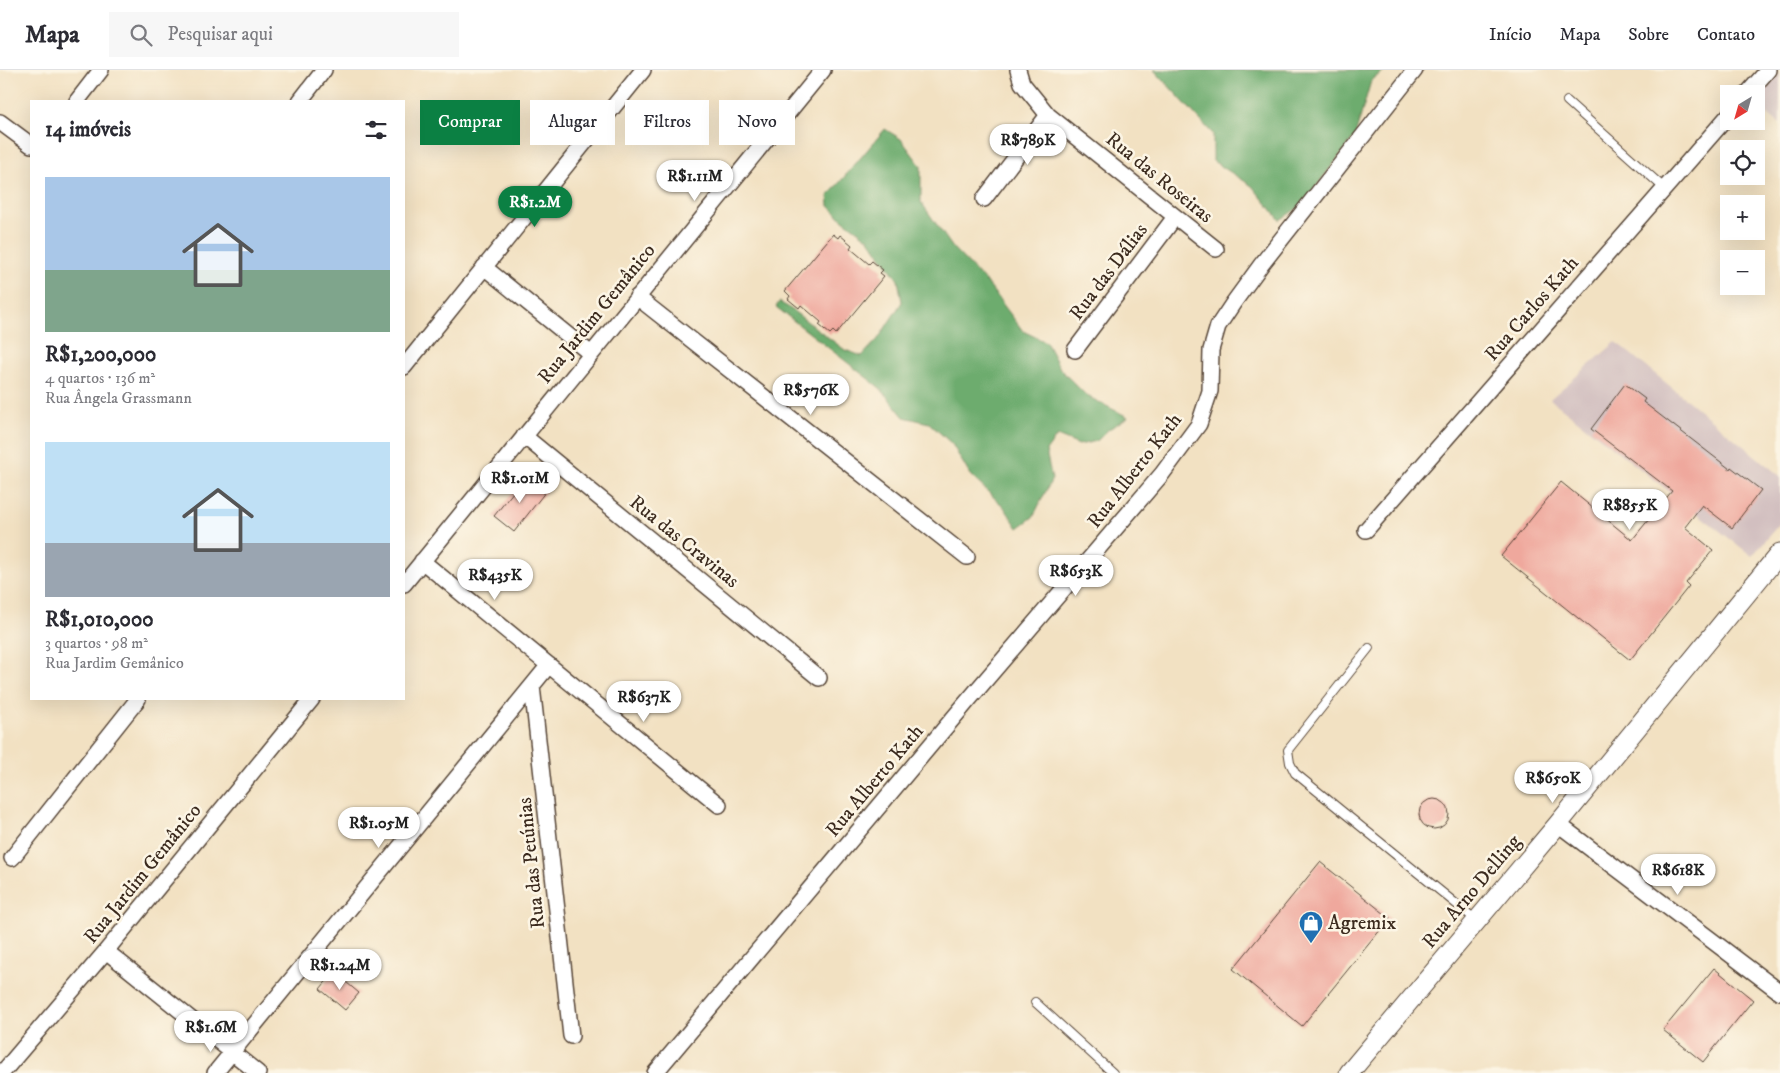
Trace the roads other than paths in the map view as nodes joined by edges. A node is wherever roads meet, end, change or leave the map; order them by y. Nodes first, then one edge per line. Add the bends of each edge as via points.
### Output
1 (101, 70) edge
2 (324, 70) edge
3 (643, 70) edge
4 (823, 70) edge
5 (1018, 70) edge
6 (1415, 70) edge
7 (1768, 70) edge
8 (1755, 85) edge
9 (78, 100) edge
10 (301, 100) edge
11 (1567, 101) dead end
12 (1048, 115) junction
13 (0, 122) edge
14 (1720, 125) edge
15 (30, 145) edge
16 (1664, 188) junction
17 (984, 199) dead end
18 (1176, 217) junction
19 (1216, 250) dead end
20 (484, 267) junction
21 (636, 298) junction
22 (1075, 350) dead end
23 (591, 354) junction
24 (405, 365) edge
25 (524, 436) junction
26 (1366, 530) dead end
27 (1780, 553) edge
28 (967, 558) dead end
29 (422, 561) junction
30 (405, 583) edge
31 (1369, 648) dead end
32 (549, 665) junction
33 (819, 678) dead end
34 (532, 686) junction
35 (137, 700) edge
36 (311, 700) edge
37 (719, 805) dead end
38 (1558, 824) junction
39 (12, 858) dead end
40 (1476, 920) junction
41 (106, 951) junction
42 (1780, 992) edge
43 (1035, 1002) dead end
44 (571, 1036) dead end
45 (231, 1052) junction
46 (2, 1073) edge
47 (215, 1073) edge
48 (258, 1073) edge
49 (655, 1073) edge
50 (1113, 1073) edge
51 (1349, 1073) edge

1 - 9 street
2 - 10 street
3 - 20 street
4 - 21 street, Rua Jardim Gemânico
5 - 12 street, Rua das Roseiras via 1022,83
6 - 49 street, Rua Alberto Kath via 1228,310 1218,326 1210,350 1210,391 1199,424 1162,474
7 - 8 street
11 - 16 lane
12 - 17 street
12 - 18 street, Rua das Roseiras
13 - 15 street
14 - 16 street, Rua Carlos Kath
16 - 26 street, Rua Carlos Kath
18 - 19 street, Rua das Roseiras
18 - 22 street, Rua das Dálias
20 - 23 street
20 - 24 street
21 - 23 street, Rua Jardim Gemânico
21 - 28 street
23 - 25 street, Rua Jardim Gemânico
25 - 29 street, Rua Jardim Gemânico
25 - 33 street, Rua das Cravinas
27 - 38 street, Rua Arno Delling
29 - 30 street, Rua Jardim Gemânico
29 - 32 street
31 - 40 lane via 1288,750 1290,763 1295,773
32 - 34 street
32 - 37 street
34 - 44 street, Rua das Petúnias
34 - 45 street
35 - 39 street
36 - 41 street, Rua Jardim Gemânico
38 - 40 street, Rua Arno Delling
38 - 42 street
40 - 51 street, Rua Arno Delling
41 - 45 street
41 - 46 street, Rua Jardim Gemânico
43 - 50 lane
45 - 47 street
45 - 48 street

